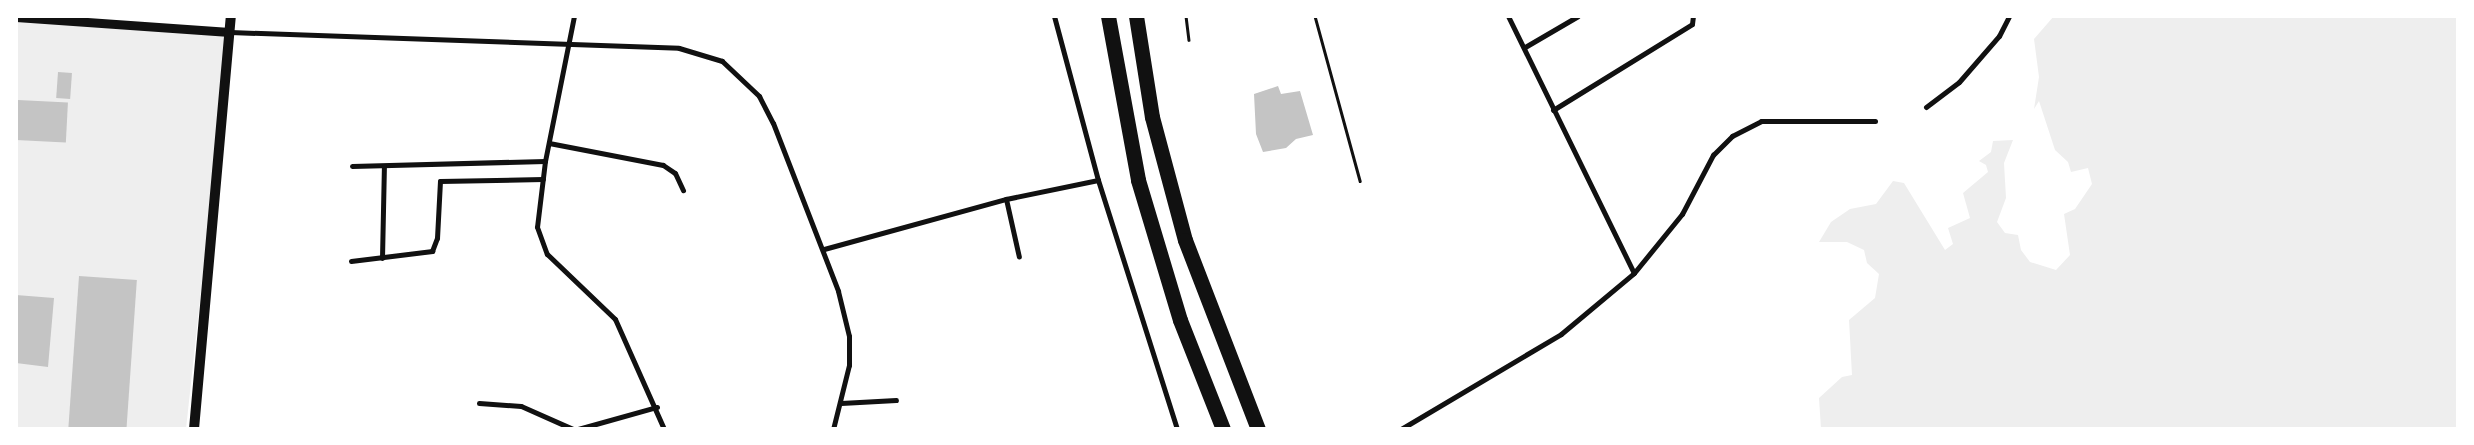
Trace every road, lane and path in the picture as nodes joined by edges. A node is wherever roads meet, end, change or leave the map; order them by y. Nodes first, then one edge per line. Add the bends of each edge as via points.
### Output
1 (231, 16) edge
2 (574, 16) edge
3 (1054, 16) edge
4 (1108, 16) edge
5 (1136, 16) edge
6 (1186, 16) edge
7 (1315, 16) edge
8 (1508, 16) edge
9 (1578, 16) edge
10 (1693, 16) edge
11 (2009, 16) edge
12 (16, 17) edge
13 (229, 32) junction
14 (1189, 40) dead end
15 (568, 46) junction
16 (1525, 47) junction
17 (1926, 107) dead end
18 (1553, 110) junction
19 (1875, 122) dead end
20 (549, 143) junction
21 (545, 161) junction
22 (352, 166) dead end
23 (384, 166) junction
24 (542, 179) junction
25 (1098, 180) junction
26 (1360, 181) dead end
27 (683, 190) dead end
28 (1006, 199) junction
29 (824, 248) junction
30 (1019, 257) dead end
31 (382, 258) junction
32 (351, 261) dead end
33 (1634, 273) junction
34 (896, 400) dead end
35 (479, 403) dead end
36 (841, 403) junction
37 (657, 407) junction
38 (194, 429) edge
39 (573, 429) edge
40 (578, 429) edge
41 (664, 429) edge
42 (833, 429) edge
43 (1177, 429) edge
44 (1223, 429) edge
45 (1258, 429) edge
46 (1400, 429) edge

1 - 13 main road
2 - 15 street
3 - 25 street
4 - 44 highway via 1138,180 1180,320
5 - 45 highway via 1152,117 1182,230 1205,301
6 - 14 path
7 - 26 path
8 - 16 street
9 - 16 street
10 - 18 street via 1692,24
11 - 17 street via 1999,36 1959,82
12 - 13 street
13 - 15 street via 366,34
13 - 38 main road
15 - 20 street
15 - 29 street via 679,48 705,54 737,72 759,96 773,123
16 - 18 street
18 - 33 street
19 - 33 street via 1761,121 1732,136 1712,155 1682,214
20 - 21 street
20 - 27 street via 663,165 675,173
21 - 23 street
21 - 24 street
22 - 23 street
23 - 31 street
24 - 31 street via 440,181 436,245 424,254
24 - 37 street via 537,227 547,254 615,318
25 - 28 street
25 - 43 street
28 - 29 street
28 - 30 street
29 - 36 street via 849,336
31 - 32 street
33 - 46 street via 1561,334
34 - 36 street
35 - 39 street via 521,406
36 - 42 street
37 - 40 street
37 - 41 street

